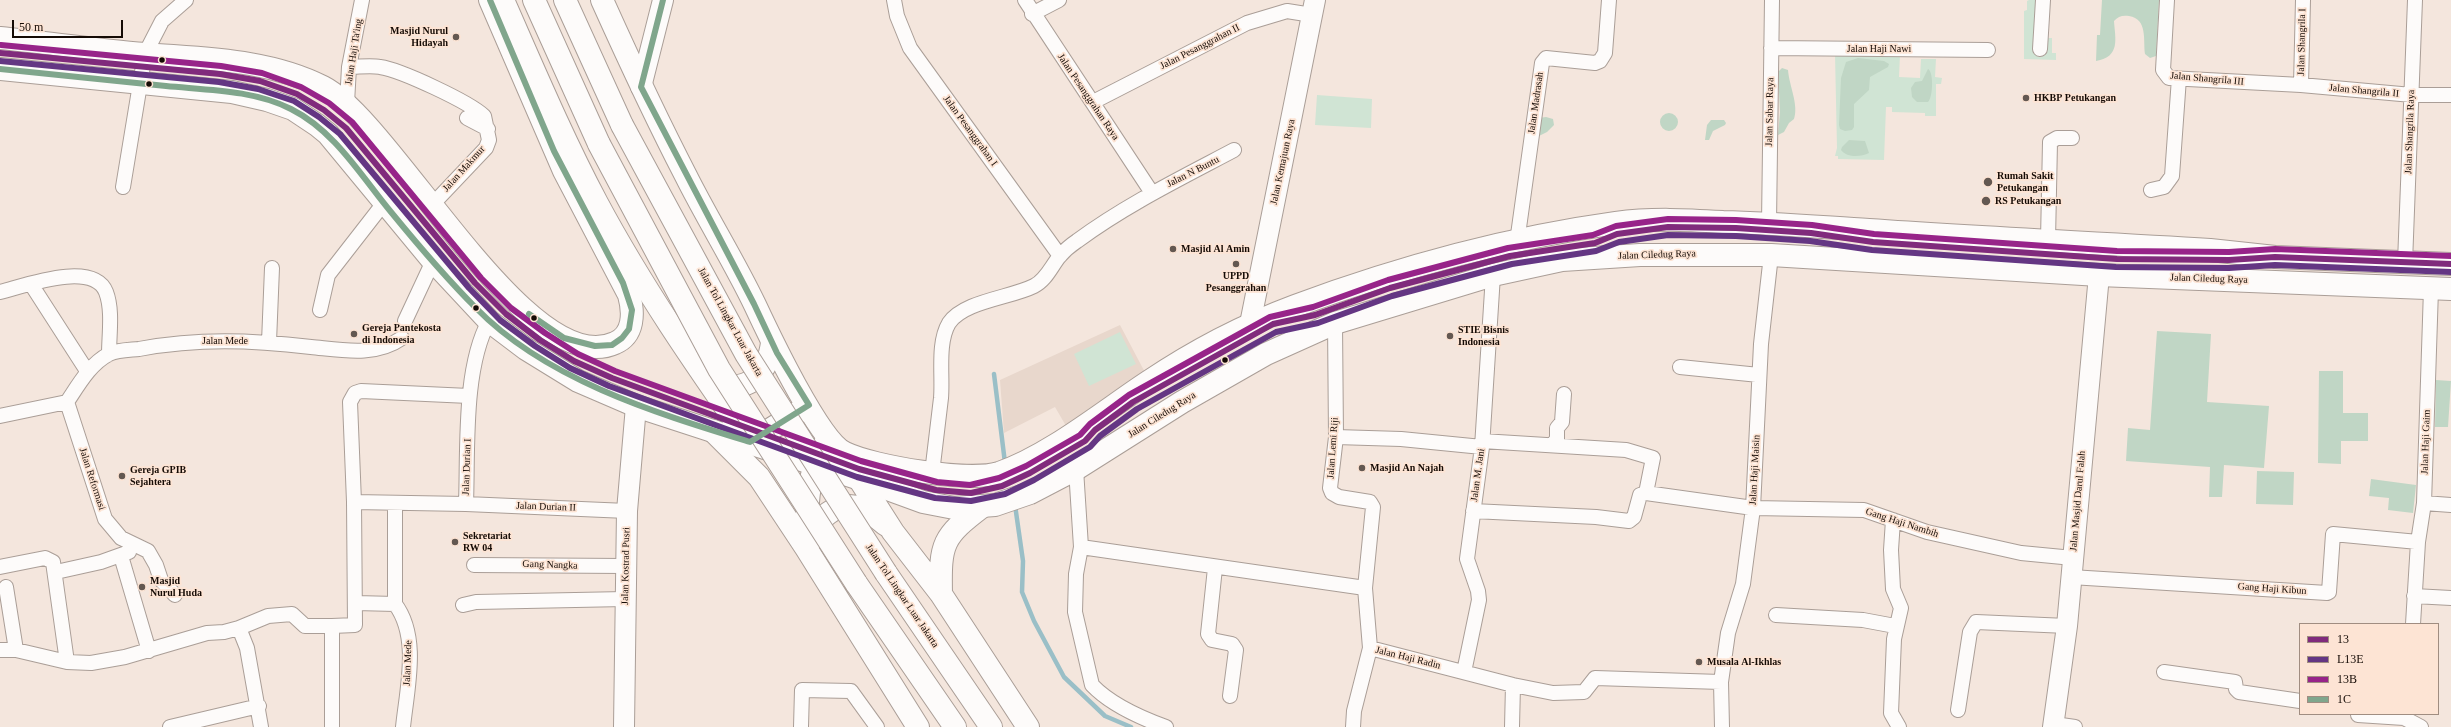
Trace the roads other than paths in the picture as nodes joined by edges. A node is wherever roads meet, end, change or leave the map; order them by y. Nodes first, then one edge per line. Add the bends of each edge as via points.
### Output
1 (186, 0) edge
2 (362, 0) edge
3 (490, 0) edge
4 (503, 0) edge
5 (534, 0) edge
6 (565, 0) edge
7 (602, 0) edge
8 (663, 0) edge
9 (887, 0) edge
10 (894, 0) edge
11 (1025, 0) edge
12 (1059, 0) edge
13 (1608, 0) edge
14 (1772, 0) edge
15 (2043, 0) edge
16 (2168, 0) edge
17 (2303, 0) edge
18 (2415, 0) edge
19 (1314, 7) edge
20 (1032, 14) junction
21 (897, 16) junction
22 (0, 38) edge
23 (1771, 48) junction
24 (2040, 49) dead end
25 (1988, 50) dead end
26 (145, 54) junction
27 (349, 67) junction
28 (0, 69) edge
29 (2179, 78) junction
30 (140, 83) junction
31 (2301, 85) junction
32 (641, 87) junction
33 (2412, 95) junction
34 (2451, 95) edge
35 (1093, 102) junction
36 (347, 103) junction
37 (466, 118) dead end
38 (488, 129) junction
39 (2072, 138) dead end
40 (1234, 150) dead end
41 (123, 187) dead end
42 (2151, 190) dead end
43 (1152, 193) junction
44 (384, 203) junction
45 (431, 206) junction
46 (1710, 221) junction
47 (1769, 223) junction
48 (1974, 237) junction
49 (2002, 239) junction
50 (2048, 240) junction
51 (1517, 242) junction
52 (1712, 253) junction
53 (1771, 255) junction
54 (1060, 256) junction
55 (433, 261) junction
56 (2405, 263) junction
57 (2451, 264) edge
58 (1973, 267) junction
59 (272, 268) dead end
60 (1997, 268) junction
61 (1493, 275) junction
62 (2099, 275) junction
63 (31, 284) junction
64 (2441, 289) edge
65 (0, 292) edge
66 (1296, 305) junction
67 (320, 310) dead end
68 (405, 321) dead end
69 (490, 321) junction
70 (1335, 323) junction
71 (1250, 324) junction
72 (1309, 334) junction
73 (402, 338) dead end
74 (269, 342) junction
75 (772, 343) junction
76 (109, 354) junction
77 (695, 363) junction
78 (1680, 367) dead end
79 (87, 371) junction
80 (1759, 375) junction
81 (1564, 394) dead end
82 (470, 396) junction
83 (67, 402) junction
84 (636, 406) junction
85 (809, 406) junction
86 (0, 416) edge
87 (713, 431) junction
88 (1073, 433) junction
89 (1336, 436) junction
90 (750, 442) junction
91 (1482, 444) junction
92 (1552, 445) junction
93 (835, 446) junction
94 (815, 464) junction
95 (1085, 464) junction
96 (932, 473) junction
97 (860, 479) junction
98 (1646, 493) junction
99 (354, 502) junction
100 (2424, 503) junction
101 (394, 504) junction
102 (466, 504) junction
103 (2451, 505) edge
104 (983, 506) junction
105 (1753, 508) junction
106 (627, 511) junction
107 (1473, 511) junction
108 (1893, 520) junction
109 (894, 532) junction
110 (2418, 542) junction
111 (140, 546) junction
112 (1081, 547) junction
113 (809, 553) junction
114 (121, 556) junction
115 (474, 565) dead end
116 (625, 566) junction
117 (0, 567) edge
118 (2072, 567) junction
119 (1215, 568) junction
120 (56, 572) junction
121 (6, 587) dead end
122 (1365, 588) junction
123 (941, 594) junction
124 (176, 595) dead end
125 (2414, 596) junction
126 (2451, 598) edge
127 (625, 600) junction
128 (356, 603) junction
129 (395, 604) junction
130 (463, 605) dead end
131 (1776, 616) dead end
132 (2413, 623) edge
133 (1895, 626) junction
134 (2067, 626) junction
135 (239, 628) junction
136 (332, 633) junction
137 (1370, 648) junction
138 (0, 650) edge
139 (16, 650) junction
140 (149, 651) junction
141 (67, 662) junction
142 (1464, 672) junction
143 (2164, 672) dead end
144 (1720, 682) junction
145 (1513, 685) junction
146 (1230, 696) dead end
147 (2299, 700) edge
148 (259, 706) junction
149 (1958, 710) dead end
150 (2358, 719) edge
151 (2054, 726) edge
152 (170, 727) edge
153 (262, 727) edge
154 (332, 727) edge
155 (403, 727) edge
156 (624, 727) edge
157 (801, 727) edge
158 (877, 727) edge
159 (918, 727) edge
160 (955, 727) edge
161 (991, 727) edge
162 (1028, 727) edge
163 (1166, 727) edge
164 (1353, 727) edge
165 (1512, 727) edge
166 (1722, 727) edge
167 (1899, 727) edge
168 (2075, 727) edge
169 (2421, 727) edge

1 - 26 street via 162,21
2 - 27 street, Jalan Haji Ta'ing
3 - 45 main road via 564,171 629,295 632,317 628,333 615,343 598,347 588,346 568,339 529,314 494,280
4 - 77 main road via 562,134 597,203 656,304
5 - 160 main road, bridge via 600,144 719,370 856,583
6 - 161 main road, Jalan Tol Lingkar Luar Jakarta, bridge via 622,125 746,354 886,573
7 - 32 main road
8 - 32 street
9 - 21 street
10 - 21 street, Jalan Pesanggrahan I
11 - 20 street, Jalan Pesanggrahan Raya
12 - 20 street
13 - 51 street, Jalan Madrasah via 1605,53 1600,61 1595,63 1546,58 1542,63
14 - 23 street, Jalan Sabar Raya
15 - 24 street
16 - 29 street, Jalan Shangrila III via 2163,70 2169,78
17 - 31 street, Jalan Shangrila I
18 - 33 street, Jalan Shangrila Raya
19 - 35 street, Jalan Pesanggrahan II via 1287,11 1247,23
19 - 71 street, Jalan Kemajuan Raya
20 - 35 street, Jalan Pesanggrahan Raya
21 - 54 street, Jalan Pesanggrahan I via 910,48
22 - 26 main road
23 - 25 street, Jalan Haji Nawi
23 - 47 street, Jalan Sabar Raya
26 - 30 street
26 - 36 main road via 234,61 272,68 324,87
27 - 36 street, Jalan Haji Ta'ing
27 - 38 street via 380,67 424,83 479,112 484,116
28 - 30 main road, Jalan Ciledug Raya
29 - 31 street, Jalan Shangrila III
29 - 42 street via 2172,176 2164,187
30 - 41 street
30 - 44 main road, Jalan Ciledug Raya via 232,92 267,100 293,110 328,134
31 - 33 street, Jalan Shangrila II
32 - 75 main road
33 - 34 street, Jalan Shangrila II
33 - 56 street, Jalan Shangrila Raya
35 - 43 street, Jalan Pesanggrahan Raya
36 - 45 main road via 368,125
37 - 38 street
38 - 45 street, Jalan Makmur via 489,140 486,148
39 - 50 street via 2058,138 2050,142
40 - 43 street, Jalan N Buntu
43 - 54 street, Jalan N Buntu via 1076,241
44 - 55 main road, Jalan Ciledug Raya
44 - 67 street via 328,275
46 - 47 main road
46 - 51 main road via 1619,222
46 - 52 main road
47 - 48 main road
48 - 49 main road
48 - 58 main road via 1978,253 1976,265
49 - 50 main road
49 - 60 main road via 1995,254
50 - 56 main road via 2210,250 2274,257
51 - 66 main road via 1392,273
52 - 53 main road, Jalan Ciledug Raya
52 - 61 main road, Jalan Ciledug Raya via 1562,260
53 - 58 main road, Jalan Ciledug Raya
53 - 80 street, Jalan Haji Maisin
54 - 96 street, Jalan N Buntu via 1048,274 1035,285 960,313 949,324 943,341 941,396
55 - 68 street
55 - 69 main road, Jalan Ciledug Raya
56 - 57 main road
58 - 60 main road, Jalan Ciledug Raya
59 - 74 street
60 - 62 main road, Jalan Ciledug Raya
61 - 70 main road, Jalan Ciledug Raya
61 - 91 street, Jalan M. Jani
62 - 64 main road, Jalan Ciledug Raya
62 - 118 street, Jalan Masjid Darul Falah
63 - 65 street
63 - 76 street via 50,278 78,277 90,277 100,283 106,292 109,310
63 - 79 street
64 - 100 street, Jalan Haji Gaim
66 - 71 main road
66 - 72 main road
69 - 82 street, Jalan Durian I via 482,335
69 - 84 main road, Jalan Ciledug Raya via 526,349 578,381
70 - 72 main road, Jalan Ciledug Raya
70 - 89 street, Jalan Lemi Riji
71 - 88 main road via 1178,362
72 - 95 main road, Jalan Ciledug Raya via 1240,369
73 - 74 street, Jalan Mede via 383,349 348,351
74 - 76 street, Jalan Mede via 179,341
75 - 77 main road via 764,369 752,381 741,385 729,386 719,383
75 - 85 main road
76 - 79 street, Jalan Mede
77 - 90 main road
78 - 80 street
79 - 83 street, Jalan Mede
80 - 105 street, Jalan Haji Maisin
81 - 92 street via 1562,422 1556,428 1557,439
82 - 99 street via 361,391 355,393 350,402
82 - 102 street, Jalan Durian I
83 - 86 street
83 - 111 street, Jalan Reformasi via 105,519 122,538
84 - 87 main road, Jalan Ciledug Raya
84 - 106 street, Jalan Kostrad Pusri
85 - 90 main road
85 - 93 main road
87 - 90 main road, Jalan Ciledug Raya
87 - 113 main road via 759,478
88 - 95 main road
88 - 96 main road via 1033,457 997,473 977,477
89 - 91 street
89 - 122 street, Jalan Lemi Riji via 1330,488 1332,493 1340,497 1370,502 1373,507
90 - 94 main road, Jalan Ciledug Raya
91 - 92 street
91 - 107 street, Jalan M. Jani
92 - 98 street via 1626,450 1652,456
93 - 94 main road via 820,450
93 - 96 main road via 861,459
93 - 97 main road
94 - 97 main road, Jalan Ciledug Raya
94 - 113 main road via 808,499
95 - 104 main road, Jalan Ciledug Raya via 1030,493 1008,502
95 - 112 street
97 - 104 main road, Jalan Ciledug Raya via 923,502 954,508
97 - 109 main road
98 - 105 street, Gang Haji Nambih
98 - 107 street via 1640,496 1634,517 1629,521
99 - 101 street, Jalan Durian I
99 - 128 street
100 - 103 street
100 - 110 street, Jalan Haji Gaim
101 - 102 street, Jalan Durian I
101 - 129 street
102 - 106 street, Jalan Durian II
104 - 123 main road via 962,522 946,540 940,562
105 - 108 street, Gang Haji Nambih via 1864,510
105 - 144 street, Jalan Haji Maisin via 1744,584 1728,633
106 - 116 street, Jalan Kostrad Pusri
107 - 142 street, Jalan M. Jani via 1467,559 1479,600
108 - 118 street, Gang Haji Nambih via 1926,532 2014,551
108 - 133 street via 1893,589 1901,608 1898,624
109 - 113 main road via 875,516 858,507 847,506 825,515 814,529
109 - 123 main road
110 - 118 street, Gang Haji Kibun via 2333,534 2327,593
110 - 125 street, Jalan Haji Gaim
111 - 114 street
111 - 124 street, Jalan Reformasi via 148,551 161,580
112 - 119 street
112 - 163 street via 1076,574 1075,612 1092,686 1099,693 1142,718
113 - 159 main road
114 - 120 street
114 - 140 street
115 - 116 street, Gang Nangka
116 - 127 street, Jalan Kostrad Pusri
117 - 120 street via 45,558 53,562
118 - 134 street, Jalan Masjid Darul Falah
119 - 122 street
119 - 146 street via 1208,634 1212,640 1232,644 1236,650
120 - 141 street
121 - 139 street
122 - 137 street, Jalan Haji Radin
123 - 162 main road
125 - 126 street
125 - 132 street, Jalan Haji Gaim
127 - 130 street via 476,602
127 - 156 street, Jalan Kostrad Pusri
128 - 129 street
128 - 136 street via 355,625
129 - 155 street, Jalan Mede via 408,631 409,668
131 - 133 street via 1863,620
133 - 167 street via 1891,713
134 - 149 street via 1976,622 1970,632
134 - 151 street, Jalan Masjid Darul Falah
135 - 136 street via 268,616 292,614 305,626
135 - 140 street via 207,633
135 - 148 street via 244,636
136 - 154 street
137 - 142 street, Jalan Haji Radin
137 - 164 street via 1354,711
138 - 139 street
139 - 141 street
140 - 141 street via 91,663
142 - 145 street, Jalan Haji Radin
143 - 147 street via 2235,682 2239,692
144 - 145 street, Jalan Haji Radin via 1595,678 1584,692 1564,694
144 - 166 street
145 - 165 street
148 - 152 street
148 - 153 street
150 - 169 street via 2404,718
151 - 168 street
157 - 158 street via 802,690 851,691

